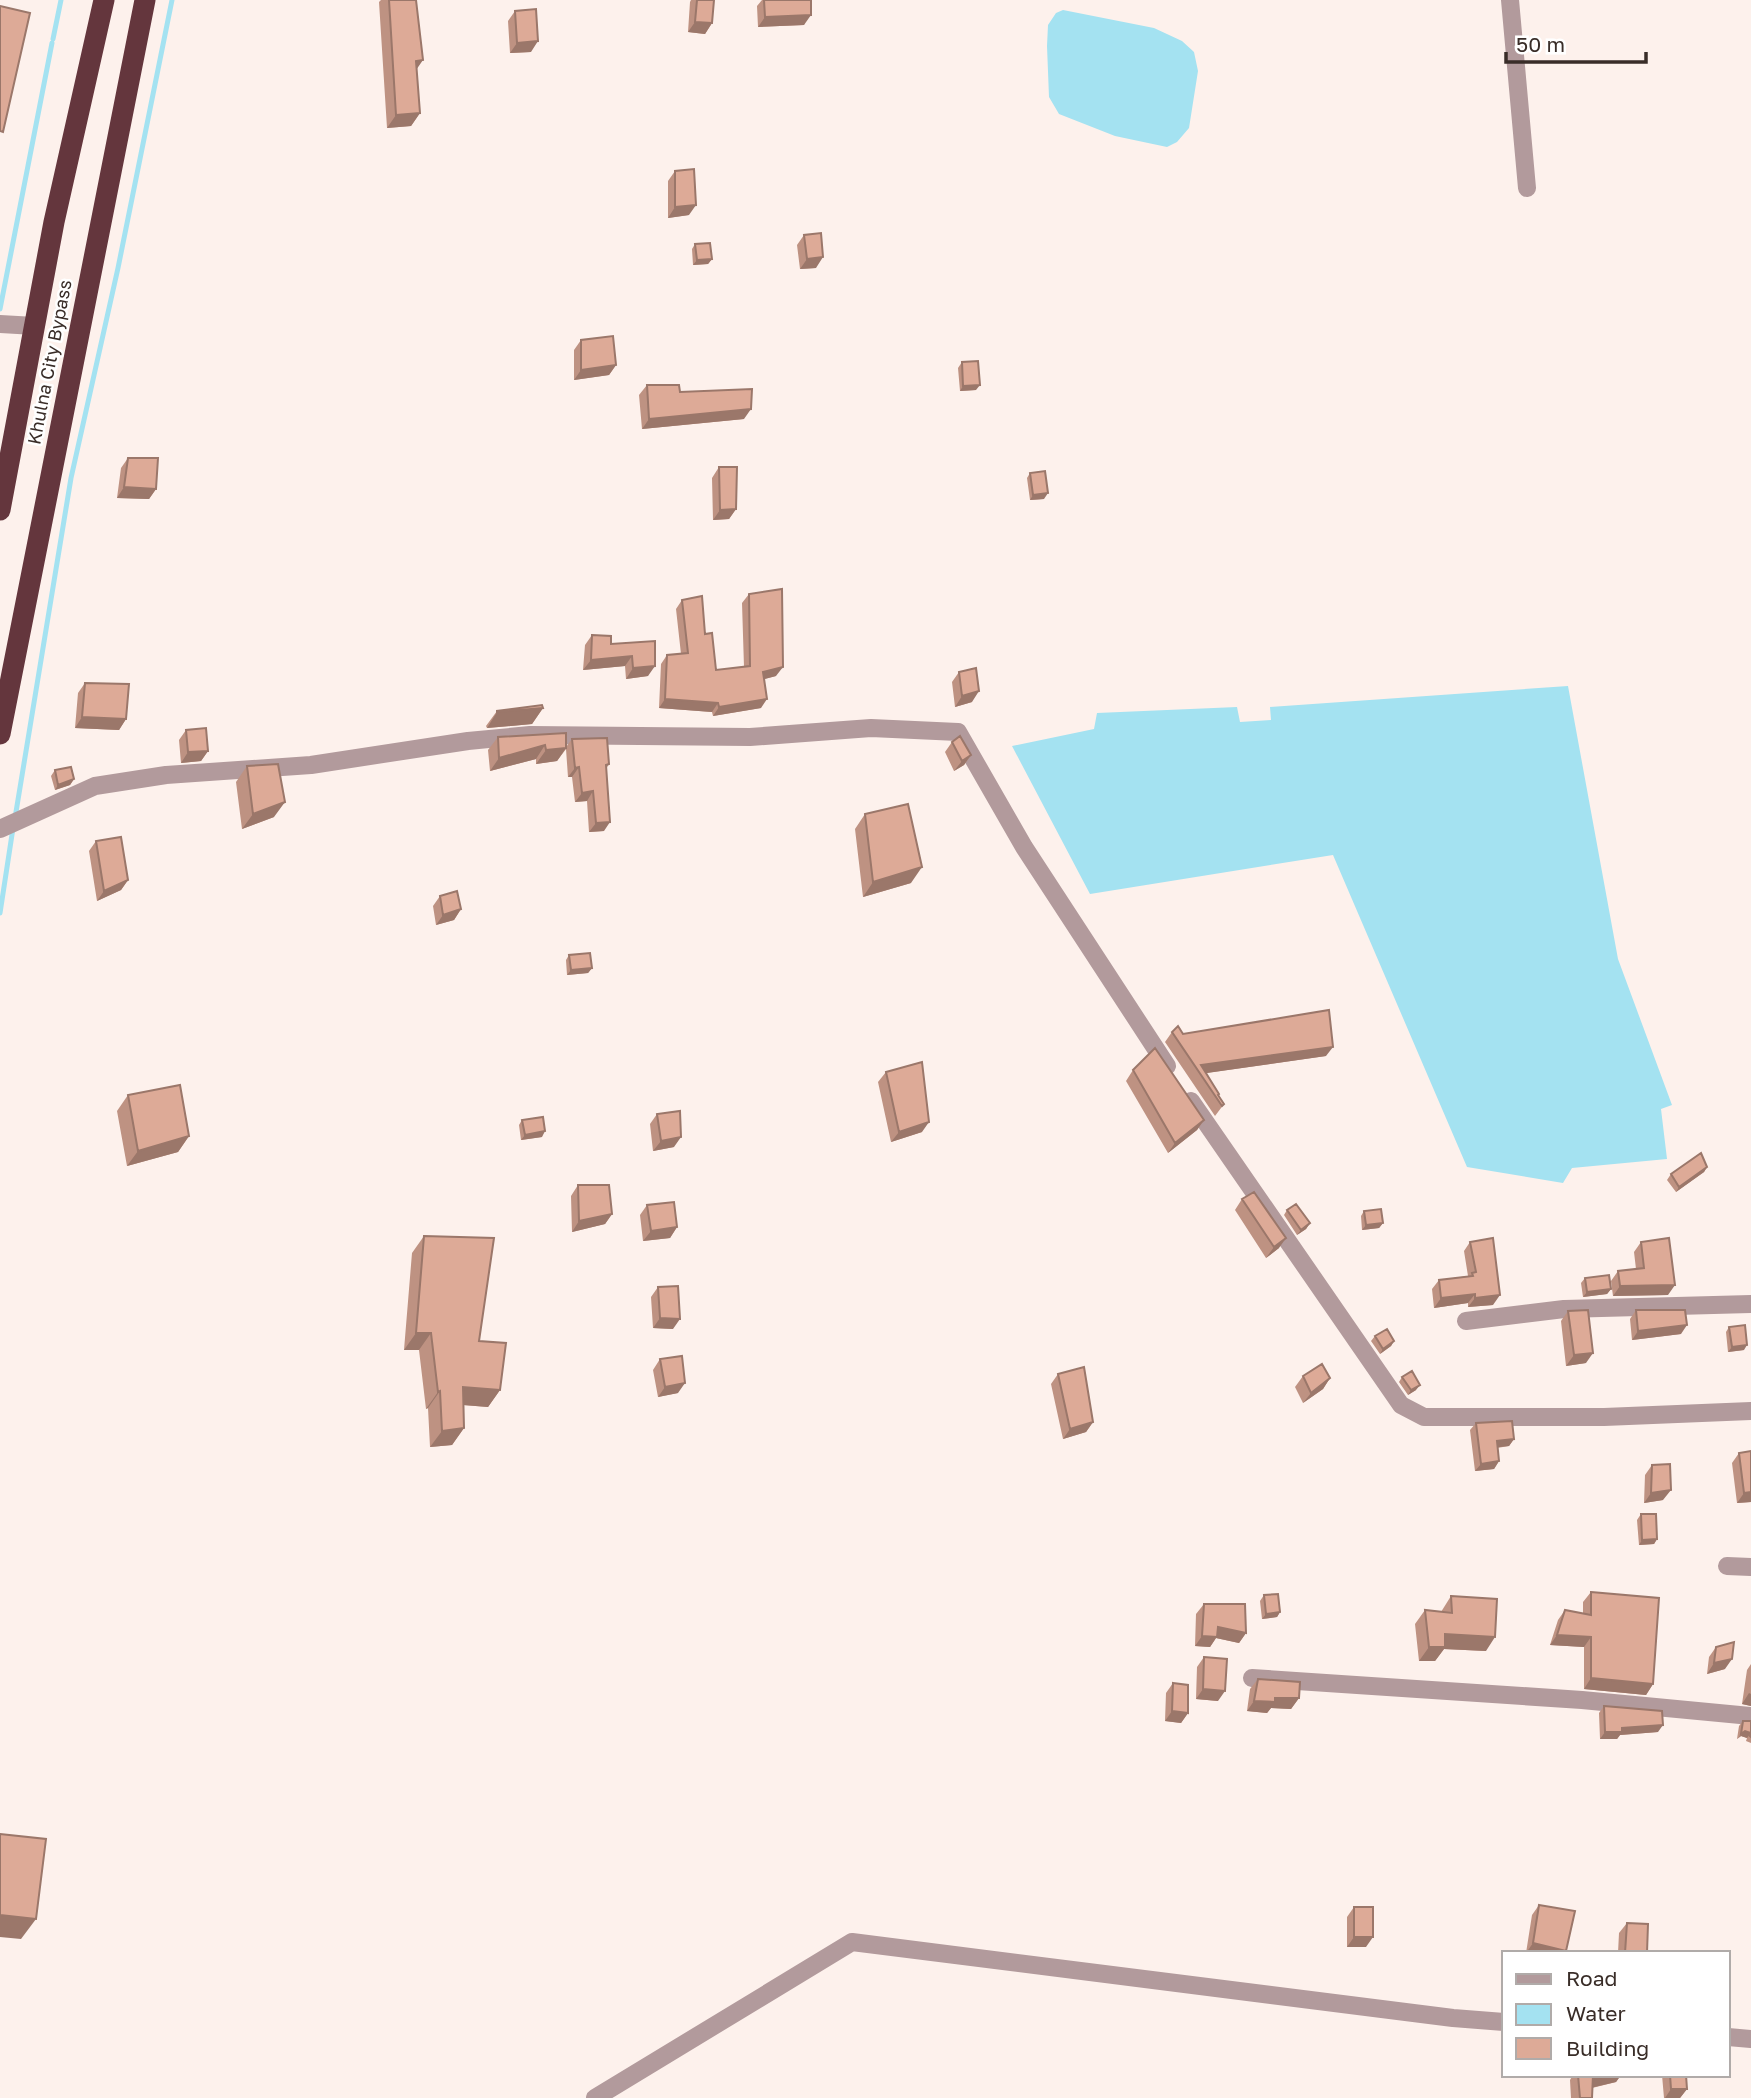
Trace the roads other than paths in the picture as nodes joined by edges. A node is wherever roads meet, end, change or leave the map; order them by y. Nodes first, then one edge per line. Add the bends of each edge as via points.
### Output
1 (104, 0) edge
2 (145, 0) edge
3 (1510, 0) edge
4 (1527, 188) dead end
5 (0, 324) edge
6 (35, 327) junction
7 (0, 510) edge
8 (0, 734) edge
9 (0, 829) edge
10 (1751, 1304) edge
11 (1466, 1321) dead end
12 (1751, 1411) edge
13 (1727, 1566) dead end
14 (1751, 1566) edge
15 (1252, 1678) dead end
16 (1751, 1716) edge
17 (1502, 2022) edge
18 (1730, 2037) edge
19 (1751, 2039) edge
20 (595, 2098) edge

1 - 6 highway, Khulna City Bypass
2 - 8 highway, Khulna City Bypass
3 - 4 street
5 - 6 street
6 - 7 highway, Khulna City Bypass
9 - 12 street via 95,786 166,775 311,765 517,736 750,737 871,728 958,732 1024,847 1180,1085 1401,1405 1424,1417
10 - 11 street via 1563,1310
13 - 14 street
15 - 16 street via 1582,1699
17 - 20 street via 852,1942
18 - 19 street

